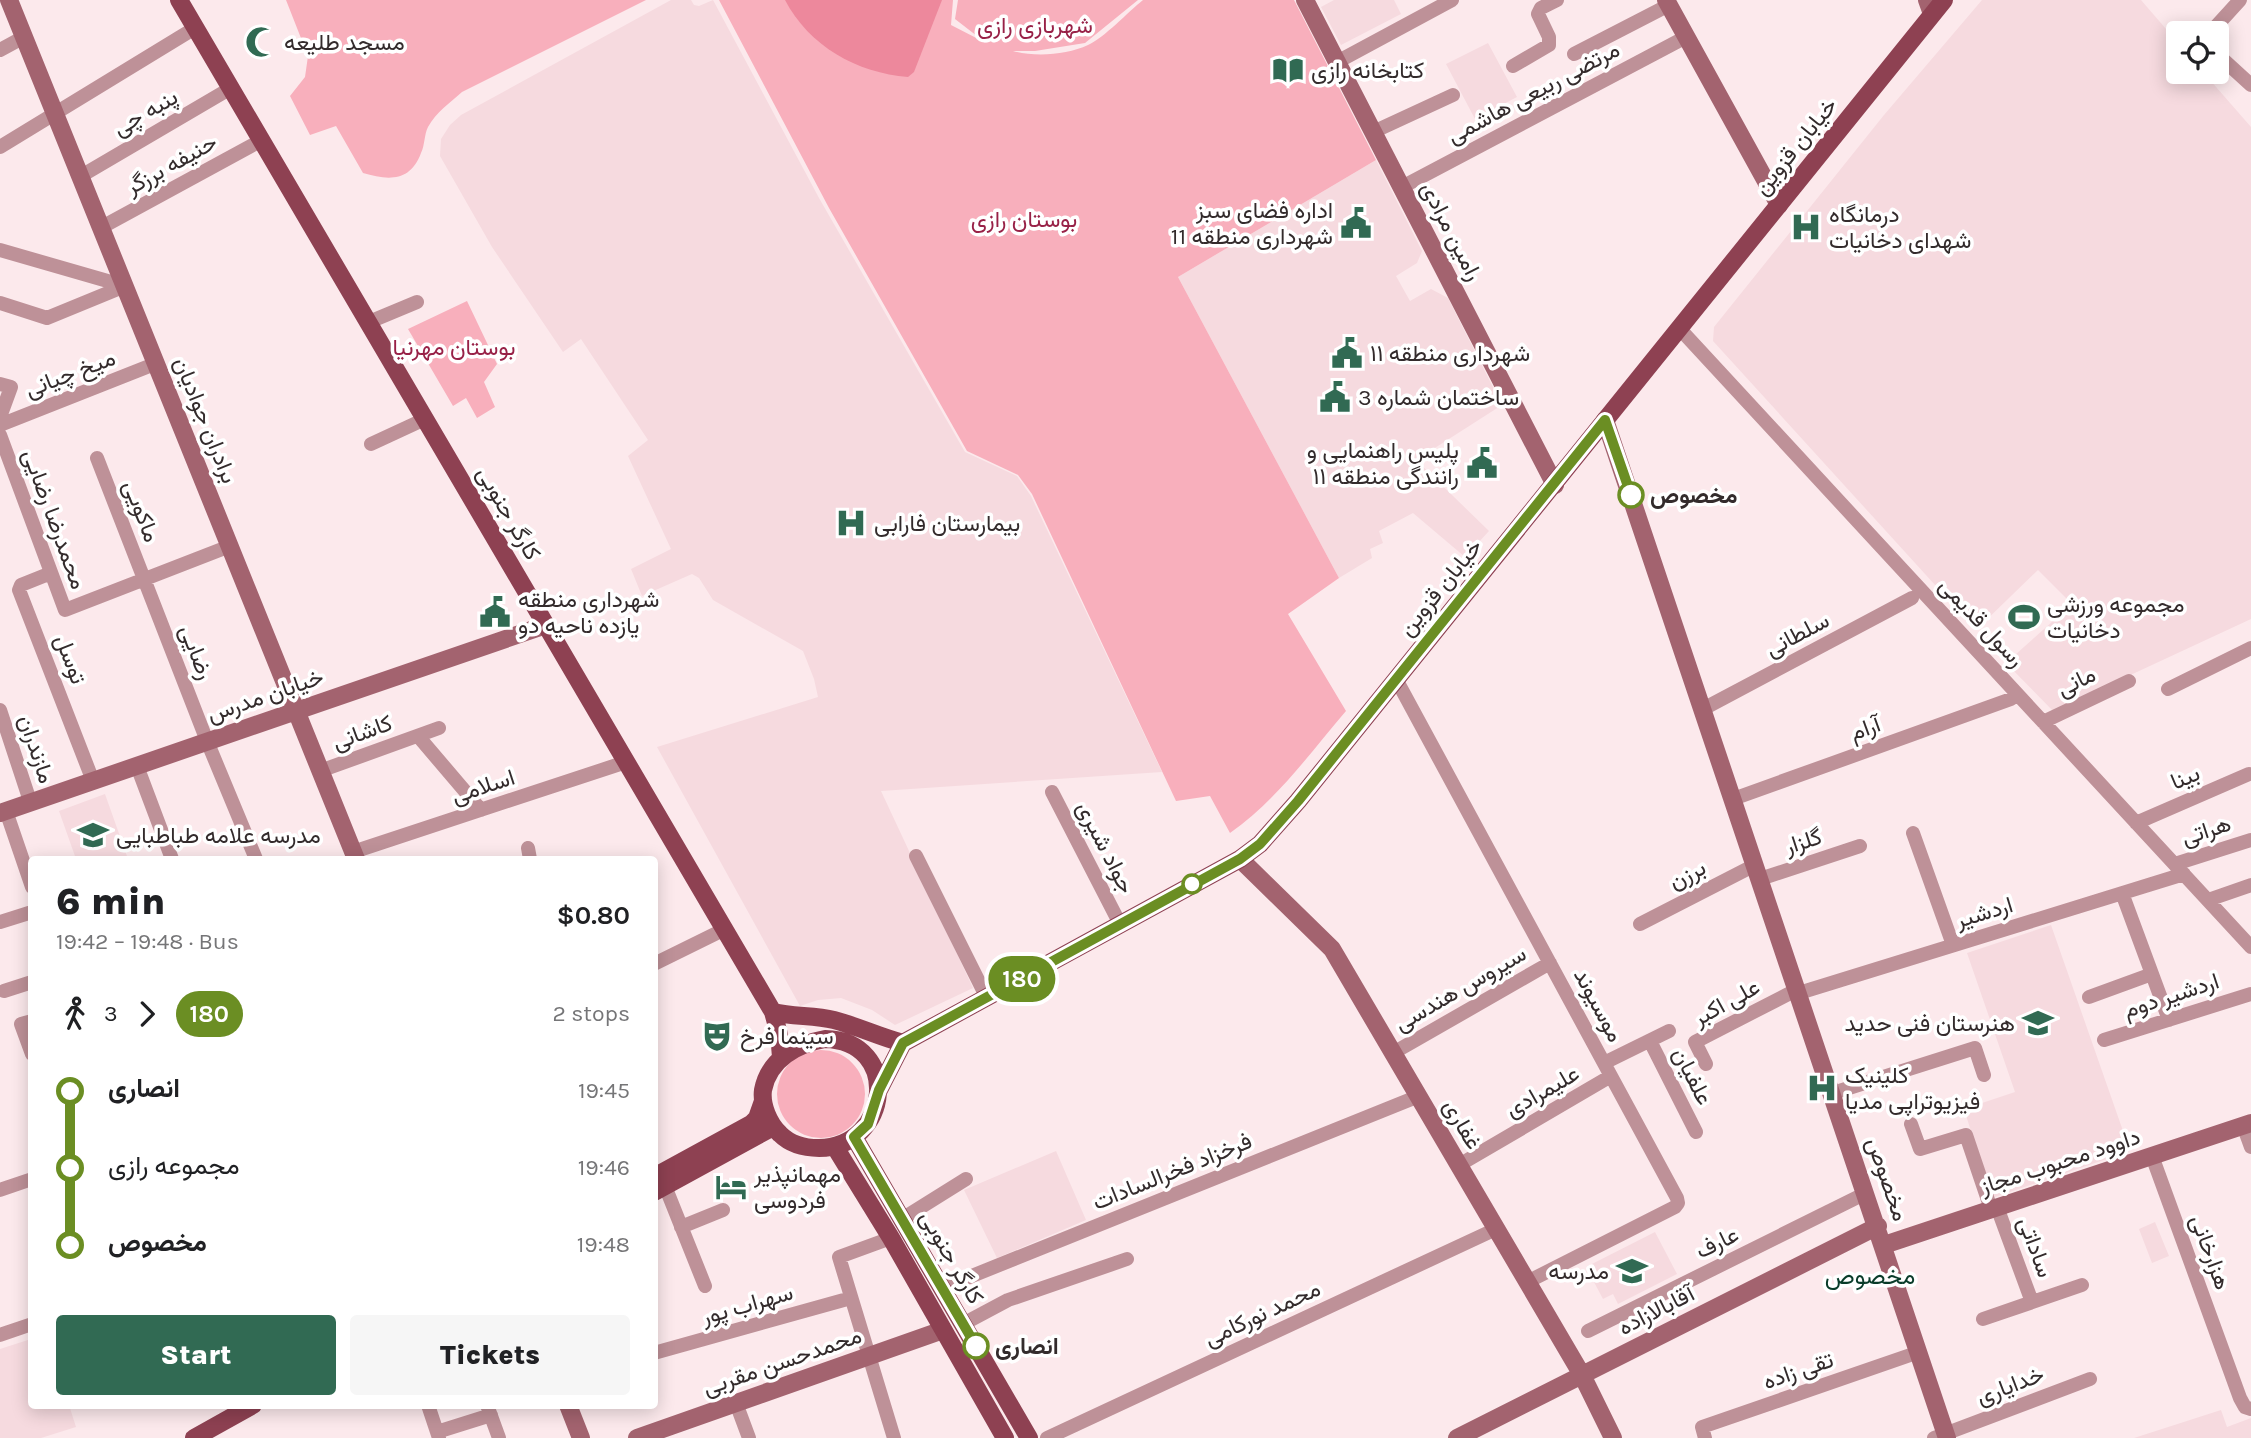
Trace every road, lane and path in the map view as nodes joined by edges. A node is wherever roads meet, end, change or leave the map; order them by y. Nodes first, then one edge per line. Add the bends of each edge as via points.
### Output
1 (9, 0) edge
2 (179, 0) edge
3 (1305, 0) edge
4 (1452, 0) edge
5 (1558, 0) edge
6 (1944, 0) edge
7 (2241, 0) edge
8 (1667, 2) edge
9 (1930, 7) edge
10 (2221, 21) edge
11 (195, 28) junction
12 (24, 37) junction
13 (1686, 37) junction
14 (0, 50) edge
15 (1574, 54) dead end
16 (1337, 62) junction
17 (2229, 65) edge
18 (1513, 66) dead end
19 (2251, 85) edge
20 (231, 88) junction
21 (1453, 95) dead end
22 (56, 114) junction
23 (1373, 132) junction
24 (262, 140) junction
25 (0, 147) edge
26 (81, 176) junction
27 (1402, 187) junction
28 (1779, 205) junction
29 (102, 227) junction
30 (0, 250) edge
31 (125, 286) junction
32 (417, 302) dead end
33 (0, 303) edge
34 (369, 322) junction
35 (1679, 328) junction
36 (157, 363) junction
37 (0, 384) edge
38 (0, 416) edge
39 (425, 419) junction
40 (1605, 420) junction
41 (0, 425) edge
42 (0, 435) edge
43 (371, 444) dead end
44 (97, 458) dead end
45 (1555, 485) junction
46 (230, 546) junction
47 (51, 573) junction
48 (144, 580) junction
49 (1912, 598) dead end
50 (546, 625) junction
51 (2251, 648) edge
52 (1396, 679) junction
53 (2129, 681) dead end
54 (2168, 689) dead end
55 (2011, 699) dead end
56 (1703, 709) junction
57 (0, 710) edge
58 (296, 710) junction
59 (2043, 722) junction
60 (439, 728) dead end
61 (418, 736) junction
62 (207, 741) junction
63 (626, 762) junction
64 (137, 765) junction
65 (320, 771) junction
66 (2250, 771) edge
67 (93, 780) junction
68 (1052, 792) dead end
69 (1733, 799) junction
70 (30, 802) junction
71 (481, 810) junction
72 (3, 812) edge
73 (2136, 823) junction
74 (1913, 833) dead end
75 (2251, 840) edge
76 (1860, 846) dead end
77 (171, 856) edge
78 (255, 856) edge
79 (355, 856) edge
80 (916, 856) dead end
81 (1240, 859) junction
82 (2179, 869) junction
83 (1758, 872) junction
84 (28, 877) edge
85 (2251, 885) edge
86 (2122, 893) junction
87 (2208, 900) junction
88 (28, 913) edge
89 (0, 922) edge
90 (1120, 924) junction
91 (1640, 924) dead end
92 (723, 930) junction
93 (1953, 945) junction
94 (2251, 947) edge
95 (658, 962) edge
96 (1550, 963) junction
97 (2152, 974) junction
98 (28, 983) edge
99 (4, 991) dead end
100 (1798, 991) junction
101 (2251, 994) edge
102 (2089, 997) dead end
103 (987, 998) junction
104 (772, 1012) junction
105 (2169, 1020) junction
106 (28, 1022) edge
107 (1668, 1031) dead end
108 (2104, 1040) dead end
109 (1650, 1041) junction
110 (28, 1042) edge
111 (903, 1043) junction
112 (1393, 1053) junction
113 (781, 1057) junction
114 (1706, 1064) dead end
115 (1608, 1070) junction
116 (1984, 1074) dead end
117 (879, 1090) junction
118 (1833, 1093) junction
119 (1419, 1096) junction
120 (763, 1101) junction
121 (1911, 1124) dead end
122 (2247, 1124) edge
123 (773, 1126) junction
124 (1696, 1132) dead end
125 (854, 1137) junction
126 (835, 1147) junction
127 (2251, 1147) edge
128 (2152, 1156) junction
129 (1459, 1165) junction
130 (966, 1179) dead end
131 (28, 1180) edge
132 (658, 1185) edge
133 (0, 1190) edge
134 (1867, 1194) junction
135 (1994, 1208) junction
136 (723, 1210) dead end
137 (902, 1219) junction
138 (681, 1227) junction
139 (1878, 1227) junction
140 (1496, 1229) junction
141 (891, 1238) junction
142 (1884, 1245) junction
143 (1127, 1259) dead end
144 (1527, 1282) junction
145 (2082, 1285) dead end
146 (705, 1286) dead end
147 (942, 1288) junction
148 (851, 1298) junction
149 (2032, 1302) junction
150 (1983, 1319) dead end
151 (963, 1324) junction
152 (28, 1326) edge
153 (943, 1330) junction
154 (1588, 1331) dead end
155 (0, 1335) edge
156 (658, 1352) edge
157 (1919, 1352) junction
158 (869, 1356) junction
159 (1582, 1375) junction
160 (2090, 1379) dead end
161 (736, 1403) junction
162 (2247, 1406) edge
163 (246, 1409) edge
164 (429, 1409) edge
165 (570, 1409) edge
166 (489, 1410) edge
167 (438, 1435) edge
168 (1942, 1436) edge
169 (194, 1438) edge
170 (499, 1438) edge
171 (581, 1438) edge
172 (637, 1438) edge
173 (748, 1438) edge
174 (894, 1438) edge
175 (1005, 1438) edge
176 (1029, 1438) edge
177 (1047, 1438) edge
178 (1457, 1438) edge
179 (1614, 1438) edge
180 (1705, 1438) edge

1 - 12 street, برادران جوادیان
2 - 11 main road, کارگر جنوبی
3 - 16 street, رامین مرادی
4 - 16 street
5 - 18 street via 1538,14 1549,45
6 - 9 main road, خیابان قزوین
7 - 10 street
8 - 13 street
8 - 15 street
9 - 28 main road, خیابان قزوین
11 - 20 main road, کارگر جنوبی
11 - 22 street
12 - 14 street
12 - 22 street, برادران جوادیان
13 - 27 street, مرتضی ربیعی هاشمی
13 - 28 street
16 - 23 street, رامین مرادی
17 - 19 street
20 - 24 main road, کارگر جنوبی
20 - 26 street, پنبه چی
21 - 23 street
22 - 25 street
22 - 26 street, برادران جوادیان
23 - 27 street, رامین مرادی
24 - 29 street, حنیفه برزگر
24 - 34 main road, کارگر جنوبی
26 - 29 street, برادران جوادیان
27 - 45 street, رامین مرادی
28 - 35 main road, خیابان قزوین
29 - 31 street, برادران جوادیان
30 - 31 street
31 - 33 street via 47,318
31 - 36 street, برادران جوادیان
32 - 34 street
34 - 39 main road, کارگر جنوبی
35 - 40 main road, خیابان قزوین
35 - 59 street, رسول قدیمی
36 - 41 street, میخ چیانی
36 - 46 street, برادران جوادیان
37 - 38 street via 11,387
39 - 43 street
39 - 50 main road, کارگر جنوبی
40 - 45 main road, خیابان قزوین
40 - 56 street, مخصوص
42 - 47 street, محمدرضا رضایی
44 - 48 street, ماکویی
45 - 52 main road, خیابان قزوین
46 - 48 street, محمدرضا رضایی
46 - 58 street, برادران جوادیان
47 - 48 street, محمدرضا رضایی via 65,610
47 - 67 street, توسل via 19,590
48 - 62 street, رضایی
49 - 56 street, سلطانی
50 - 58 street, خیابان مدرس
50 - 63 main road, کارگر جنوبی
51 - 54 street
52 - 81 main road, خیابان قزوین via 1282,820
52 - 96 street, موسیوند
53 - 59 street, مانی
55 - 69 street, آرام
56 - 69 street, مخصوص
57 - 70 street, مازندران
58 - 62 street, خیابان مدرس
58 - 65 street, برادران جوادیان
59 - 73 street, رسول قدیمی
60 - 61 street, کاشانی
61 - 65 street, کاشانی
61 - 71 street, کاشانی
62 - 64 street, خیابان مدرس
62 - 78 street, رضایی
63 - 71 street, اسلامی
63 - 92 main road, کارگر جنوبی
64 - 67 street, خیابان مدرس
64 - 77 street
65 - 79 street, برادران جوادیان
66 - 73 street, بینا
67 - 70 street, خیابان مدرس
68 - 90 street, جواد شیری
69 - 83 street, مخصوص
70 - 72 street, خیابان مدرس
71 - 79 street, اسلامی
72 - 84 street
73 - 82 street, رسول قدیمی
74 - 93 street
75 - 82 street, هراتی
76 - 83 street, گلزار
80 - 103 street
81 - 90 main road, خیابان قزوین
81 - 112 street, غفاری via 1332,948
82 - 86 street, اردشیر
82 - 87 street, رسول قدیمی
83 - 91 street, برزن
83 - 100 street, مخصوص
85 - 87 street
86 - 93 street, اردشیر
86 - 97 street
87 - 94 street, رسول قدیمی
88 - 89 street
90 - 103 main road, خیابان قزوین
92 - 95 street
92 - 104 main road, کارگر جنوبی
93 - 100 street, اردشیر
96 - 112 street, سیروس هندسی
96 - 115 street, موسیوند
97 - 102 street
97 - 105 street
98 - 99 street
100 - 114 street, علی اکبر via 1695,1042
100 - 118 street, مخصوص
101 - 105 street, اردشیر دوم
103 - 111 main road, خیابان قزوین
104 - 111 main road via 832,1020
104 - 113 main road, کارگر جنوبی
105 - 108 street, اردشیر دوم
106 - 110 street via 22,1024
107 - 109 street, علفیان
109 - 115 street, علفیان
109 - 124 street, علفیان
111 - 117 main road
112 - 119 street, غفاری
113 - 117 main road via 812,1041 840,1039 865,1053
113 - 120 main road via 765,1085
115 - 129 street, علیمرادی
115 - 144 street, موسیوند via 1678,1203
116 - 118 street via 1975,1048
117 - 125 main road via 868,1124
118 - 134 street, مخصوص
119 - 129 street, غفاری
119 - 147 street, فرخزاد فخرالسادات
120 - 123 main road
120 - 132 main road via 751,1125
121 - 135 street, ساداتی via 1920,1149 1966,1135
122 - 127 street
122 - 128 street, داوود محبوب مجاز
123 - 126 main road via 795,1144
123 - 132 main road
125 - 126 main road
125 - 137 main road, کارگر جنوبی
126 - 141 main road, کارگر جنوبی
128 - 135 street, داوود محبوب مجاز
128 - 162 street, هزارخانی
129 - 140 street, غفاری
130 - 137 street
131 - 133 street
132 - 138 street
134 - 139 street, مخصوص
134 - 154 street, عارف
135 - 142 street, داوود محبوب مجاز
135 - 149 street, ساداتی
136 - 138 street
137 - 147 main road, کارگر جنوبی
138 - 146 street
139 - 142 street, مخصوص
139 - 159 street, آقابالازاده
140 - 144 street, غفاری
140 - 177 street, محمد نورکامی
141 - 148 street via 839,1257
141 - 153 main road, کارگر جنوبی
142 - 157 street, مخصوص
143 - 151 street via 1008,1300
144 - 159 street, غفاری
145 - 149 street, ساداتی
147 - 151 main road, کارگر جنوبی
148 - 156 street, سهراب پور
148 - 158 street
149 - 150 street, ساداتی
151 - 176 main road, کارگر جنوبی
152 - 155 street
153 - 158 street, محمدحسن مقربی
153 - 175 main road, کارگر جنوبی
157 - 168 street, مخصوص
157 - 180 street, تقی زاده via 1702,1427
158 - 161 street, محمدحسن مقربی
158 - 174 street
159 - 178 street, آقابالازاده
159 - 179 street, غفاری
160 - 168 street, خدایاری
161 - 172 street, محمدحسن مقربی
161 - 173 street
163 - 169 main road
164 - 167 street
165 - 171 street
166 - 167 street
166 - 170 street

